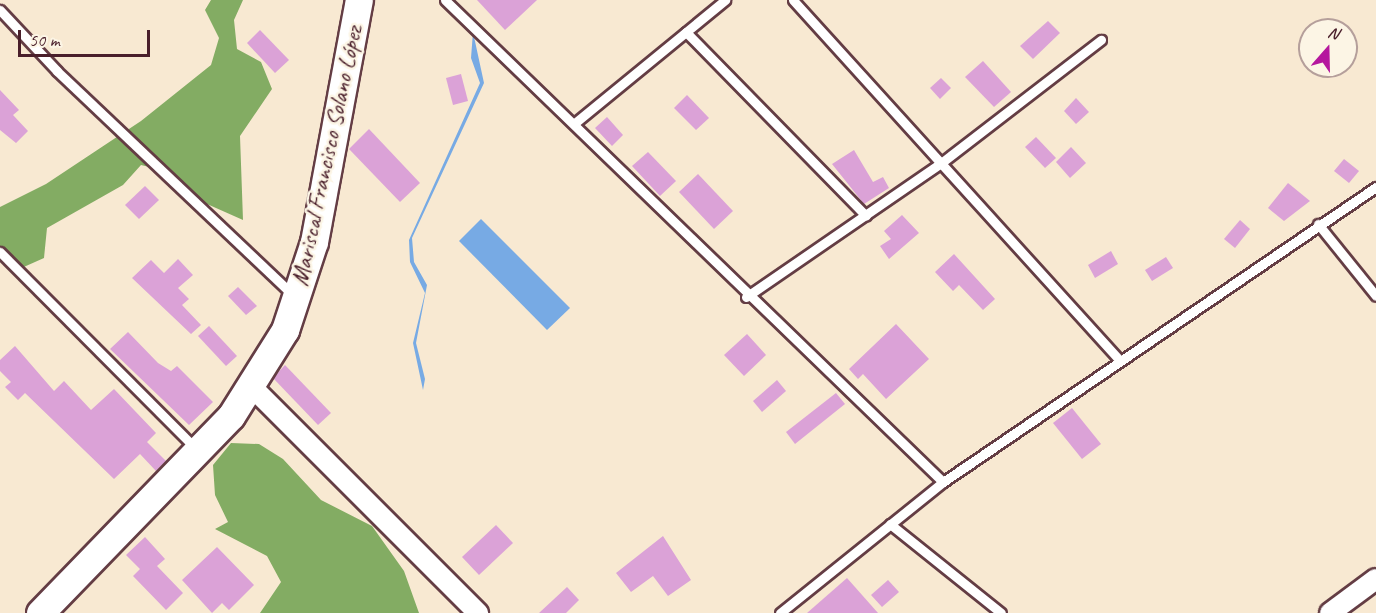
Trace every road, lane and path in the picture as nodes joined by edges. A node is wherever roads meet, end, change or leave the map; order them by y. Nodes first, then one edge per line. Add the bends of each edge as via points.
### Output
1 (445, 0) edge
2 (725, 0) edge
3 (793, 0) edge
4 (357, 1) edge
5 (0, 10) edge
6 (686, 32) junction
7 (1101, 40) dead end
8 (576, 122) junction
9 (941, 163) junction
10 (1376, 187) edge
11 (866, 216) junction
12 (1318, 224) junction
13 (0, 252) edge
14 (1376, 296) edge
15 (746, 297) junction
16 (298, 299) junction
17 (1119, 359) junction
18 (252, 387) junction
19 (198, 451) junction
20 (943, 482) junction
21 (890, 524) junction
22 (1376, 579) edge
23 (40, 613) edge
24 (478, 613) edge
25 (780, 613) edge
26 (1000, 613) edge
27 (1330, 613) edge

1 - 8 lane
2 - 6 lane
3 - 9 lane
4 - 16 main road, Mariscal Francisco Solano López via 314,242
5 - 16 lane via 57,71
6 - 8 lane
6 - 11 lane
7 - 9 lane
8 - 15 lane
9 - 11 lane
9 - 17 lane
10 - 12 lane
11 - 15 lane
12 - 14 lane
12 - 17 lane
13 - 19 lane
15 - 20 lane
16 - 18 main road, Mariscal Francisco Solano López
17 - 20 lane
18 - 19 main road, Mariscal Francisco Solano López
18 - 24 street
19 - 23 main road, Mariscal Francisco Solano López
20 - 21 lane
21 - 25 lane
21 - 26 lane
22 - 27 street

